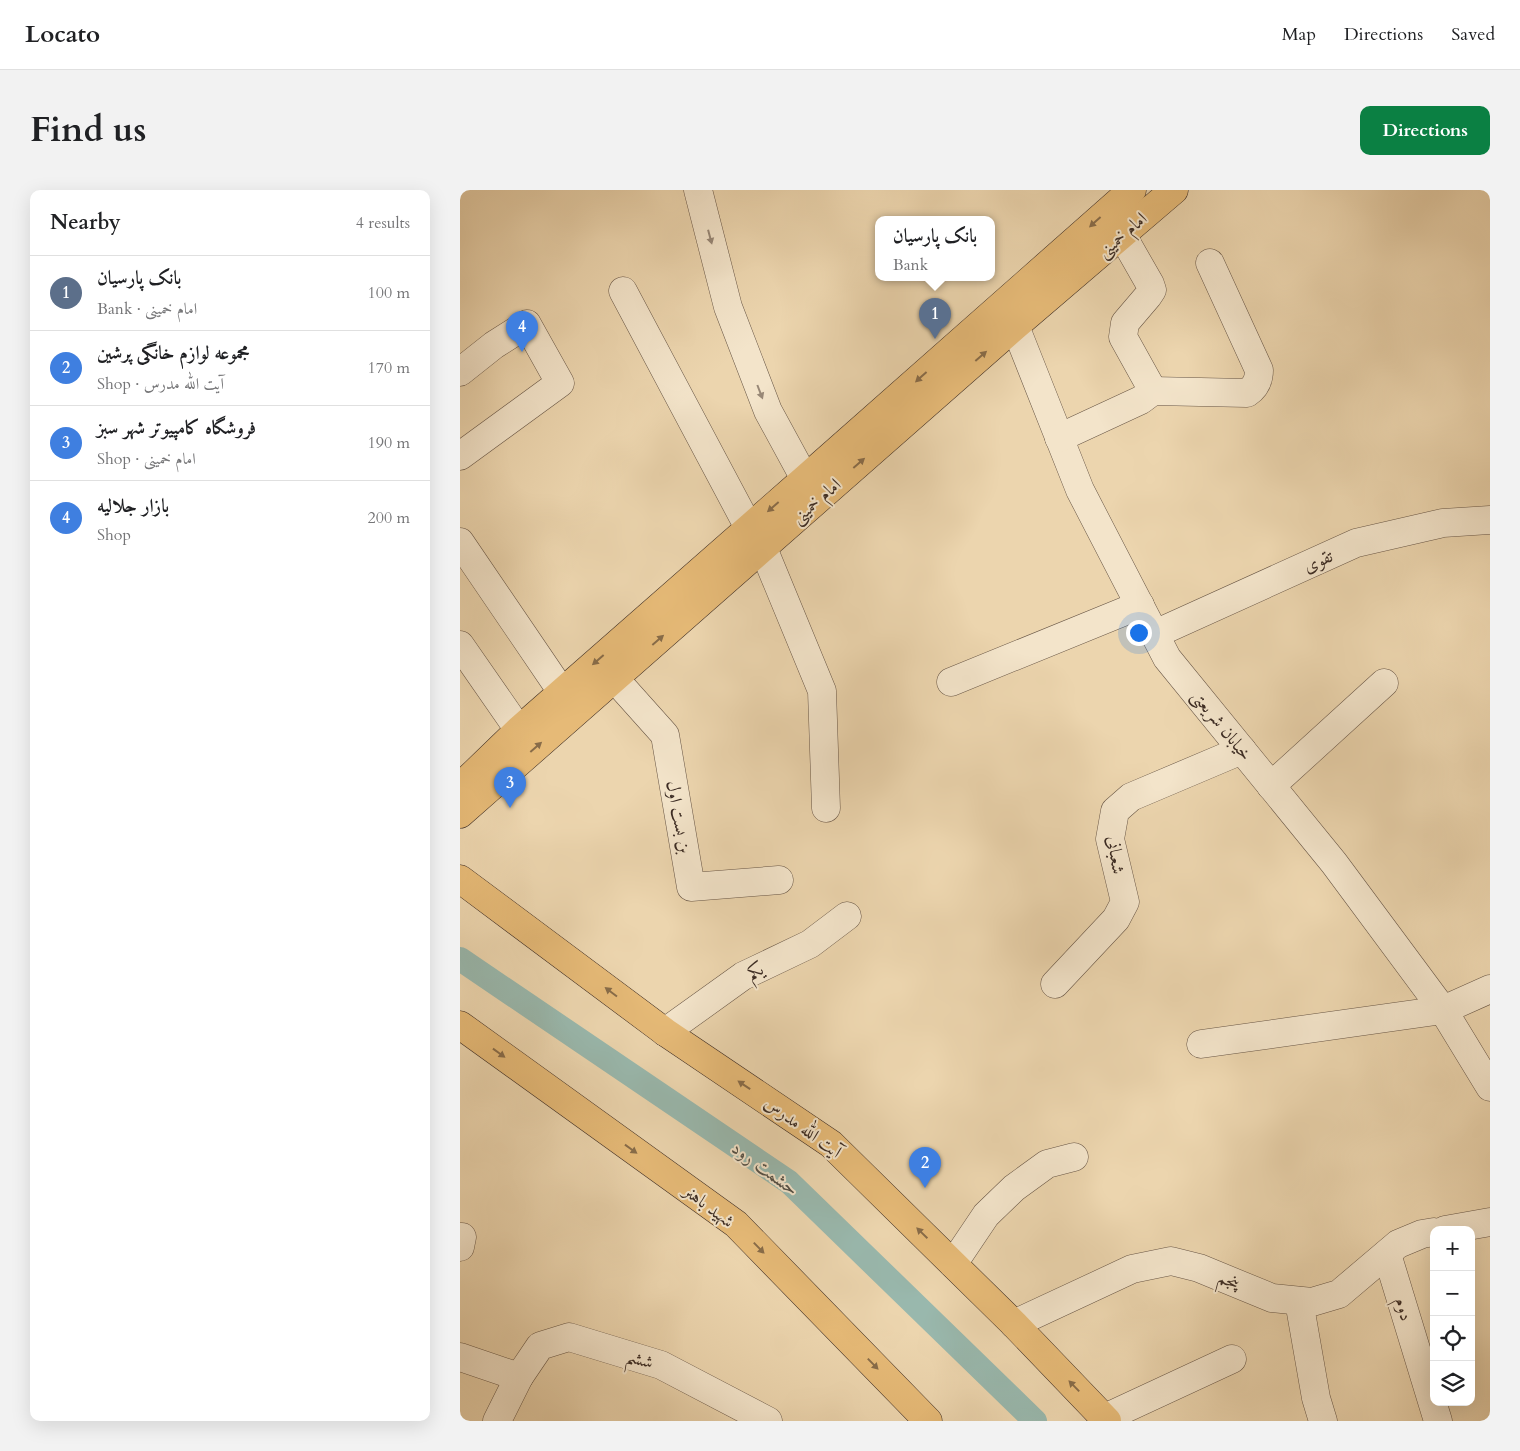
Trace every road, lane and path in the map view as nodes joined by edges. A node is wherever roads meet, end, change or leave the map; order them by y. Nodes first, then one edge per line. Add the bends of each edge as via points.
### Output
1 (698, 190) edge
2 (1132, 190) edge
3 (1174, 190) edge
4 (1122, 235) junction
5 (1210, 263) dead end
6 (623, 291) dead end
7 (1015, 326) junction
8 (460, 372) edge
9 (1153, 391) junction
10 (1059, 438) junction
11 (460, 456) edge
12 (805, 479) junction
13 (1490, 520) edge
14 (756, 538) junction
15 (460, 542) edge
16 (1140, 605) junction
17 (1155, 634) junction
18 (460, 645) edge
19 (614, 678) junction
20 (951, 682) dead end
21 (1384, 682) dead end
22 (562, 692) junction
23 (519, 730) junction
24 (1242, 750) junction
25 (1271, 786) junction
26 (460, 787) edge
27 (826, 808) dead end
28 (460, 814) edge
29 (460, 879) edge
30 (779, 880) dead end
31 (847, 916) dead end
32 (1055, 984) dead end
33 (1490, 989) edge
34 (1443, 1010) junction
35 (460, 1025) edge
36 (665, 1032) junction
37 (1201, 1044) dead end
38 (1490, 1087) edge
39 (1074, 1157) dead end
40 (1490, 1222) edge
41 (1468, 1226) edge
42 (1430, 1233) edge
43 (1386, 1254) junction
44 (953, 1264) junction
45 (1298, 1301) junction
46 (1014, 1324) junction
47 (460, 1357) edge
48 (1232, 1359) dead end
49 (518, 1377) junction
50 (1106, 1420) edge
51 (497, 1421) edge
52 (768, 1421) edge
53 (928, 1421) edge
54 (1323, 1421) edge
55 (1438, 1421) edge

1 -> 12 street via 728,307 768,412
2 -> 12 main road, امام خمینی
3 - 4 main road, امام خمینی
4 - 7 main road, امام خمینی
4 - 9 street via 1152,290 1125,323 1123,337
5 - 9 street via 1259,370 1258,382 1247,393
6 - 14 street
7 - 10 street, خیابان شریعتی
14 -> 7 main road, امام خمینی
8 - 11 street via 527,324 560,383
9 - 10 street via 1141,400
10 - 16 street, خیابان شریعتی via 1080,490
12 -> 14 main road, امام خمینی
13 - 17 street, تقوی via 1443,523 1356,543
19 -> 14 main road, امام خمینی
14 -> 22 main road, امام خمینی
14 - 27 street via 822,691
15 - 22 street
16 - 17 street, خیابان شریعتی
16 - 20 street
17 - 24 street, خیابان شریعتی via 1168,658
18 - 23 street
28 -> 19 main road, امام خمینی
19 - 30 street, بن بست اول via 665,735 691,887
21 - 25 street
22 - 23 main road, امام خمینی
23 - 26 main road, امام خمینی
24 - 25 street, خیابان شریعتی
24 - 32 street, شعبانی via 1131,797 1115,811 1110,839 1125,902 1116,919
25 - 34 street, خیابان شریعتی via 1334,863
36 -> 29 main road, آیت الله مدرس
31 - 36 street, یکم via 810,944 743,976
33 - 34 street
34 - 37 street
34 - 38 street, خیابان شریعتی
35 -> 53 main road, شهید باهنر via 736,1224
44 -> 36 main road, آیت الله مدرس via 831,1144
39 - 44 street via 1047,1164 1014,1188 986,1215
40 - 41 street
42 - 43 street, پنجم via 1398,1244
43 - 45 street, پنجم via 1339,1294 1312,1302
43 - 55 street, دوم
44 - 46 main road, آیت الله مدرس
45 - 46 street, پنجم via 1272,1298 1200,1268 1171,1261 1132,1269
45 - 54 street
50 -> 46 main road, آیت الله مدرس
47 - 49 street
48 - 50 street
49 - 51 street, ششم
49 - 52 street, ششم via 540,1346 569,1337 661,1365

